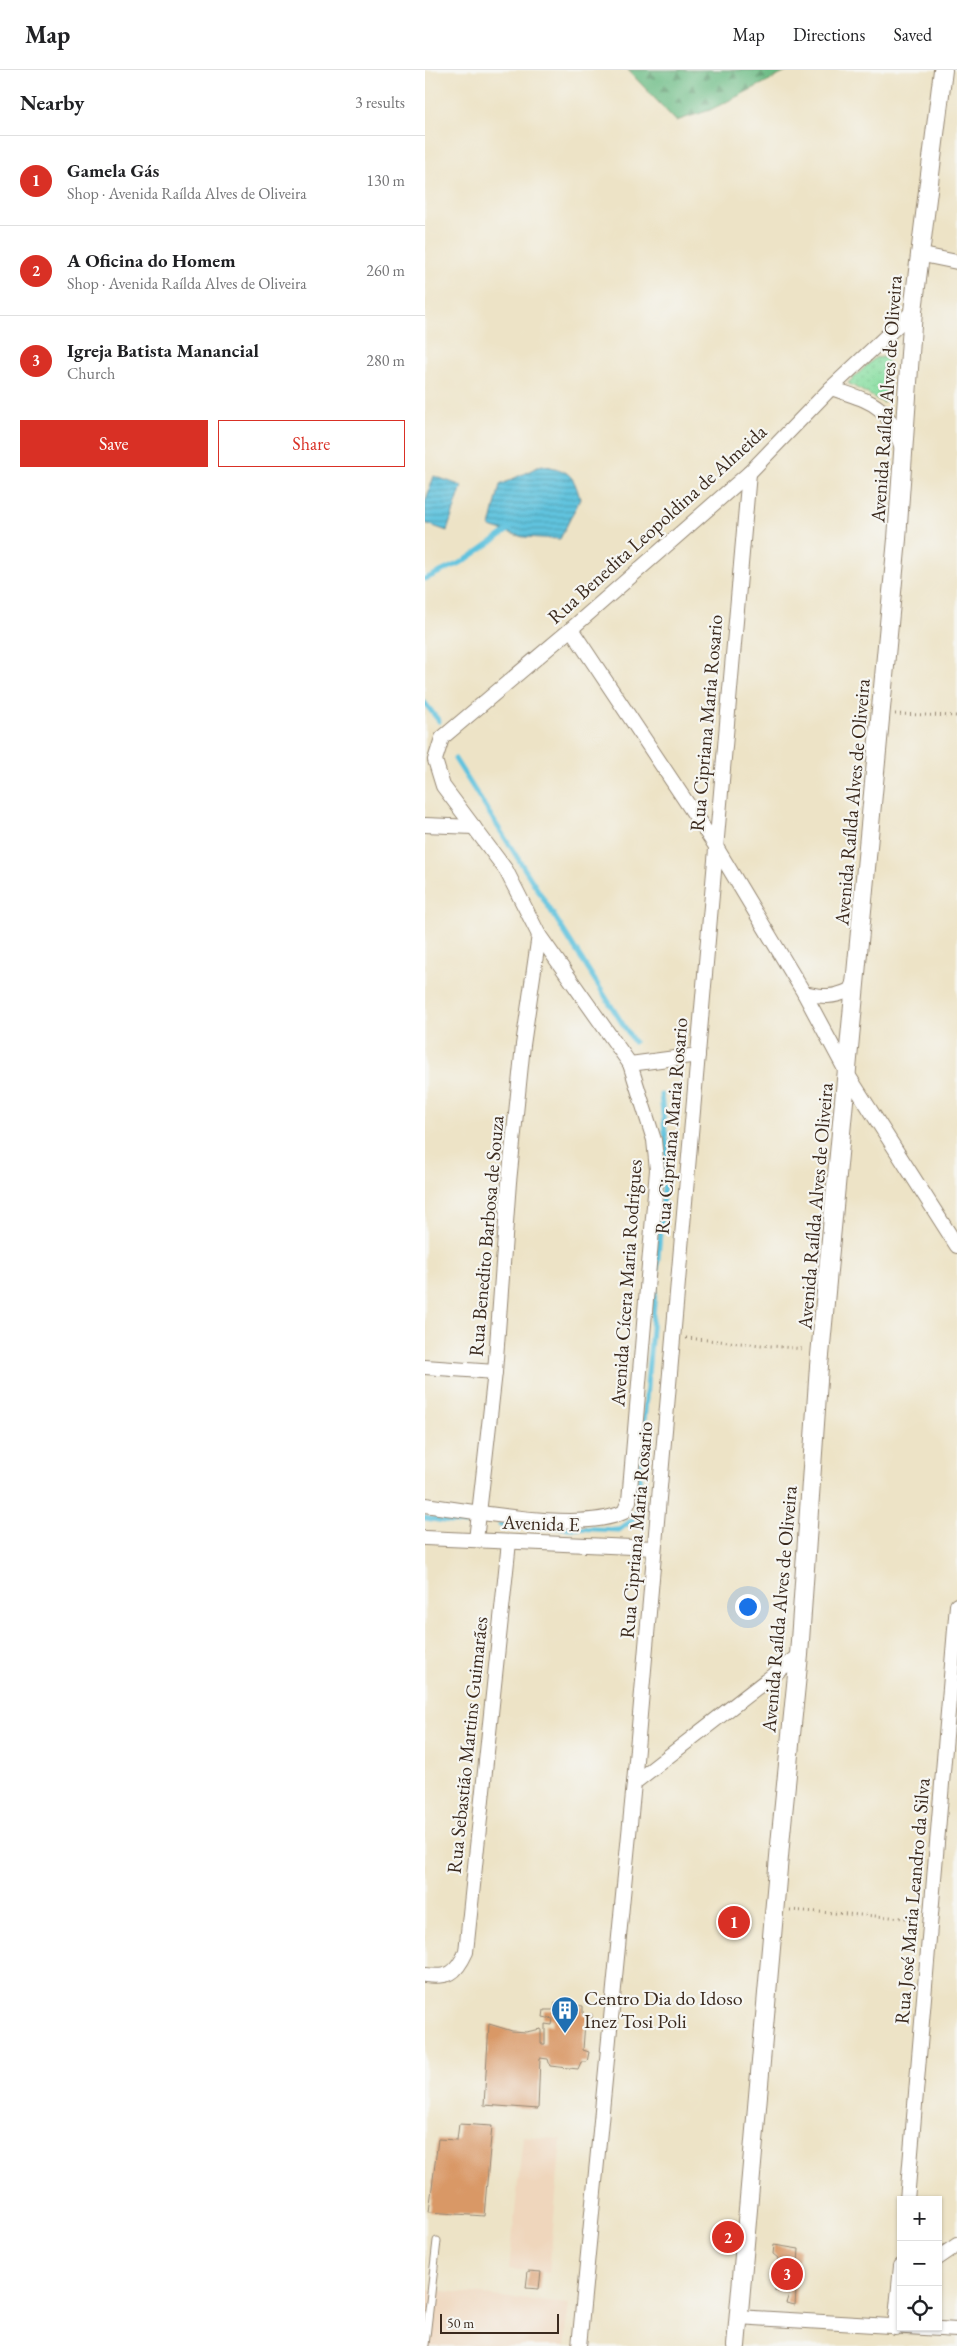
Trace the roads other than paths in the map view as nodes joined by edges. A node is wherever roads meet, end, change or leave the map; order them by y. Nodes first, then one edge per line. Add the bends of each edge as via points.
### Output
1 (943, 70) edge
2 (918, 254) junction
3 (957, 262) edge
4 (913, 311) junction
5 (831, 388) junction
6 (904, 455) junction
7 (749, 473) junction
8 (571, 629) junction
9 (442, 738) joint
10 (425, 826) edge
11 (474, 827) junction
12 (715, 845) junction
13 (539, 935) junction
14 (855, 979) junction
15 (804, 993) junction
16 (698, 1055) junction
17 (630, 1064) junction
18 (848, 1075) junction
19 (957, 1246) edge
20 (425, 1367) edge
21 (495, 1372) junction
22 (425, 1505) edge
23 (478, 1512) junction
24 (425, 1538) edge
25 (476, 1540) junction
26 (509, 1542) junction
27 (655, 1548) junction
28 (957, 1605) edge
29 (799, 1655) junction
30 (633, 1783) junction
31 (425, 1975) edge
32 (907, 2196) edge
33 (437, 2241) dead end
34 (957, 2244) edge
35 (942, 2255) edge
36 (900, 2286) edge
37 (738, 2318) junction
38 (895, 2328) junction
39 (957, 2330) edge
40 (425, 2345) edge
41 (579, 2346) edge
42 (736, 2346) edge

1 - 2 street, Avenida Raílda Alves de Oliveira
2 - 3 street
2 - 4 street, Avenida Raílda Alves de Oliveira
4 - 5 street, Rua Benedita Leopoldina de Almeida
4 - 6 street, Avenida Raílda Alves de Oliveira
5 - 6 street via 882,410 893,425
5 - 7 street, Rua Benedita Leopoldina de Almeida
6 - 14 street, Avenida Raílda Alves de Oliveira
7 - 8 street, Rua Benedita Leopoldina de Almeida
7 - 12 street, Rua Cipriana Maria Rosario
8 - 9 street, Rua Benedita Leopoldina de Almeida
8 - 12 street
9 - 11 street, Avenida Cícera Maria Rodrigues via 435,760 437,774 449,796
10 - 11 street
11 - 13 street, Avenida Cícera Maria Rodrigues via 505,870
12 - 15 street
12 - 16 street, Rua Cipriana Maria Rosario
13 - 17 street, Avenida Cícera Maria Rodrigues
13 - 21 street, Rua Benedito Barbosa de Souza via 523,1045 509,1182
14 - 15 street via 850,990 828,998
14 - 18 street, Avenida Raílda Alves de Oliveira
15 - 18 street
16 - 17 street
16 - 27 street, Rua Cipriana Maria Rosario
17 - 23 street, Avenida Cícera Maria Rodrigues via 654,1140 657,1170 629,1501 624,1512 604,1519 559,1520
18 - 19 street
18 - 29 street, Avenida Raílda Alves de Oliveira via 819,1366
20 - 21 street
21 - 23 street, Rua Benedito Barbosa de Souza
22 - 23 street, Avenida Cícera Maria Rodrigues
23 - 25 street, Rua Benedito Barbosa de Souza
24 - 25 street, Avenida E
25 - 26 street, Avenida E
26 - 27 street, Avenida E
26 - 31 street, Rua Sebastião Martins Guimarães via 466,1952 459,1968 448,1974
27 - 30 street, Rua Cipriana Maria Rosario
28 - 32 street, Rua José Maria Leandro da Silva
29 - 30 street
29 - 37 street, Avenida Raílda Alves de Oliveira
30 - 41 street, Rua Cipriana Maria Rosario
33 - 40 lane
34 - 35 street
36 - 38 street
37 - 38 street
37 - 42 street, Avenida Raílda Alves de Oliveira
38 - 39 street

